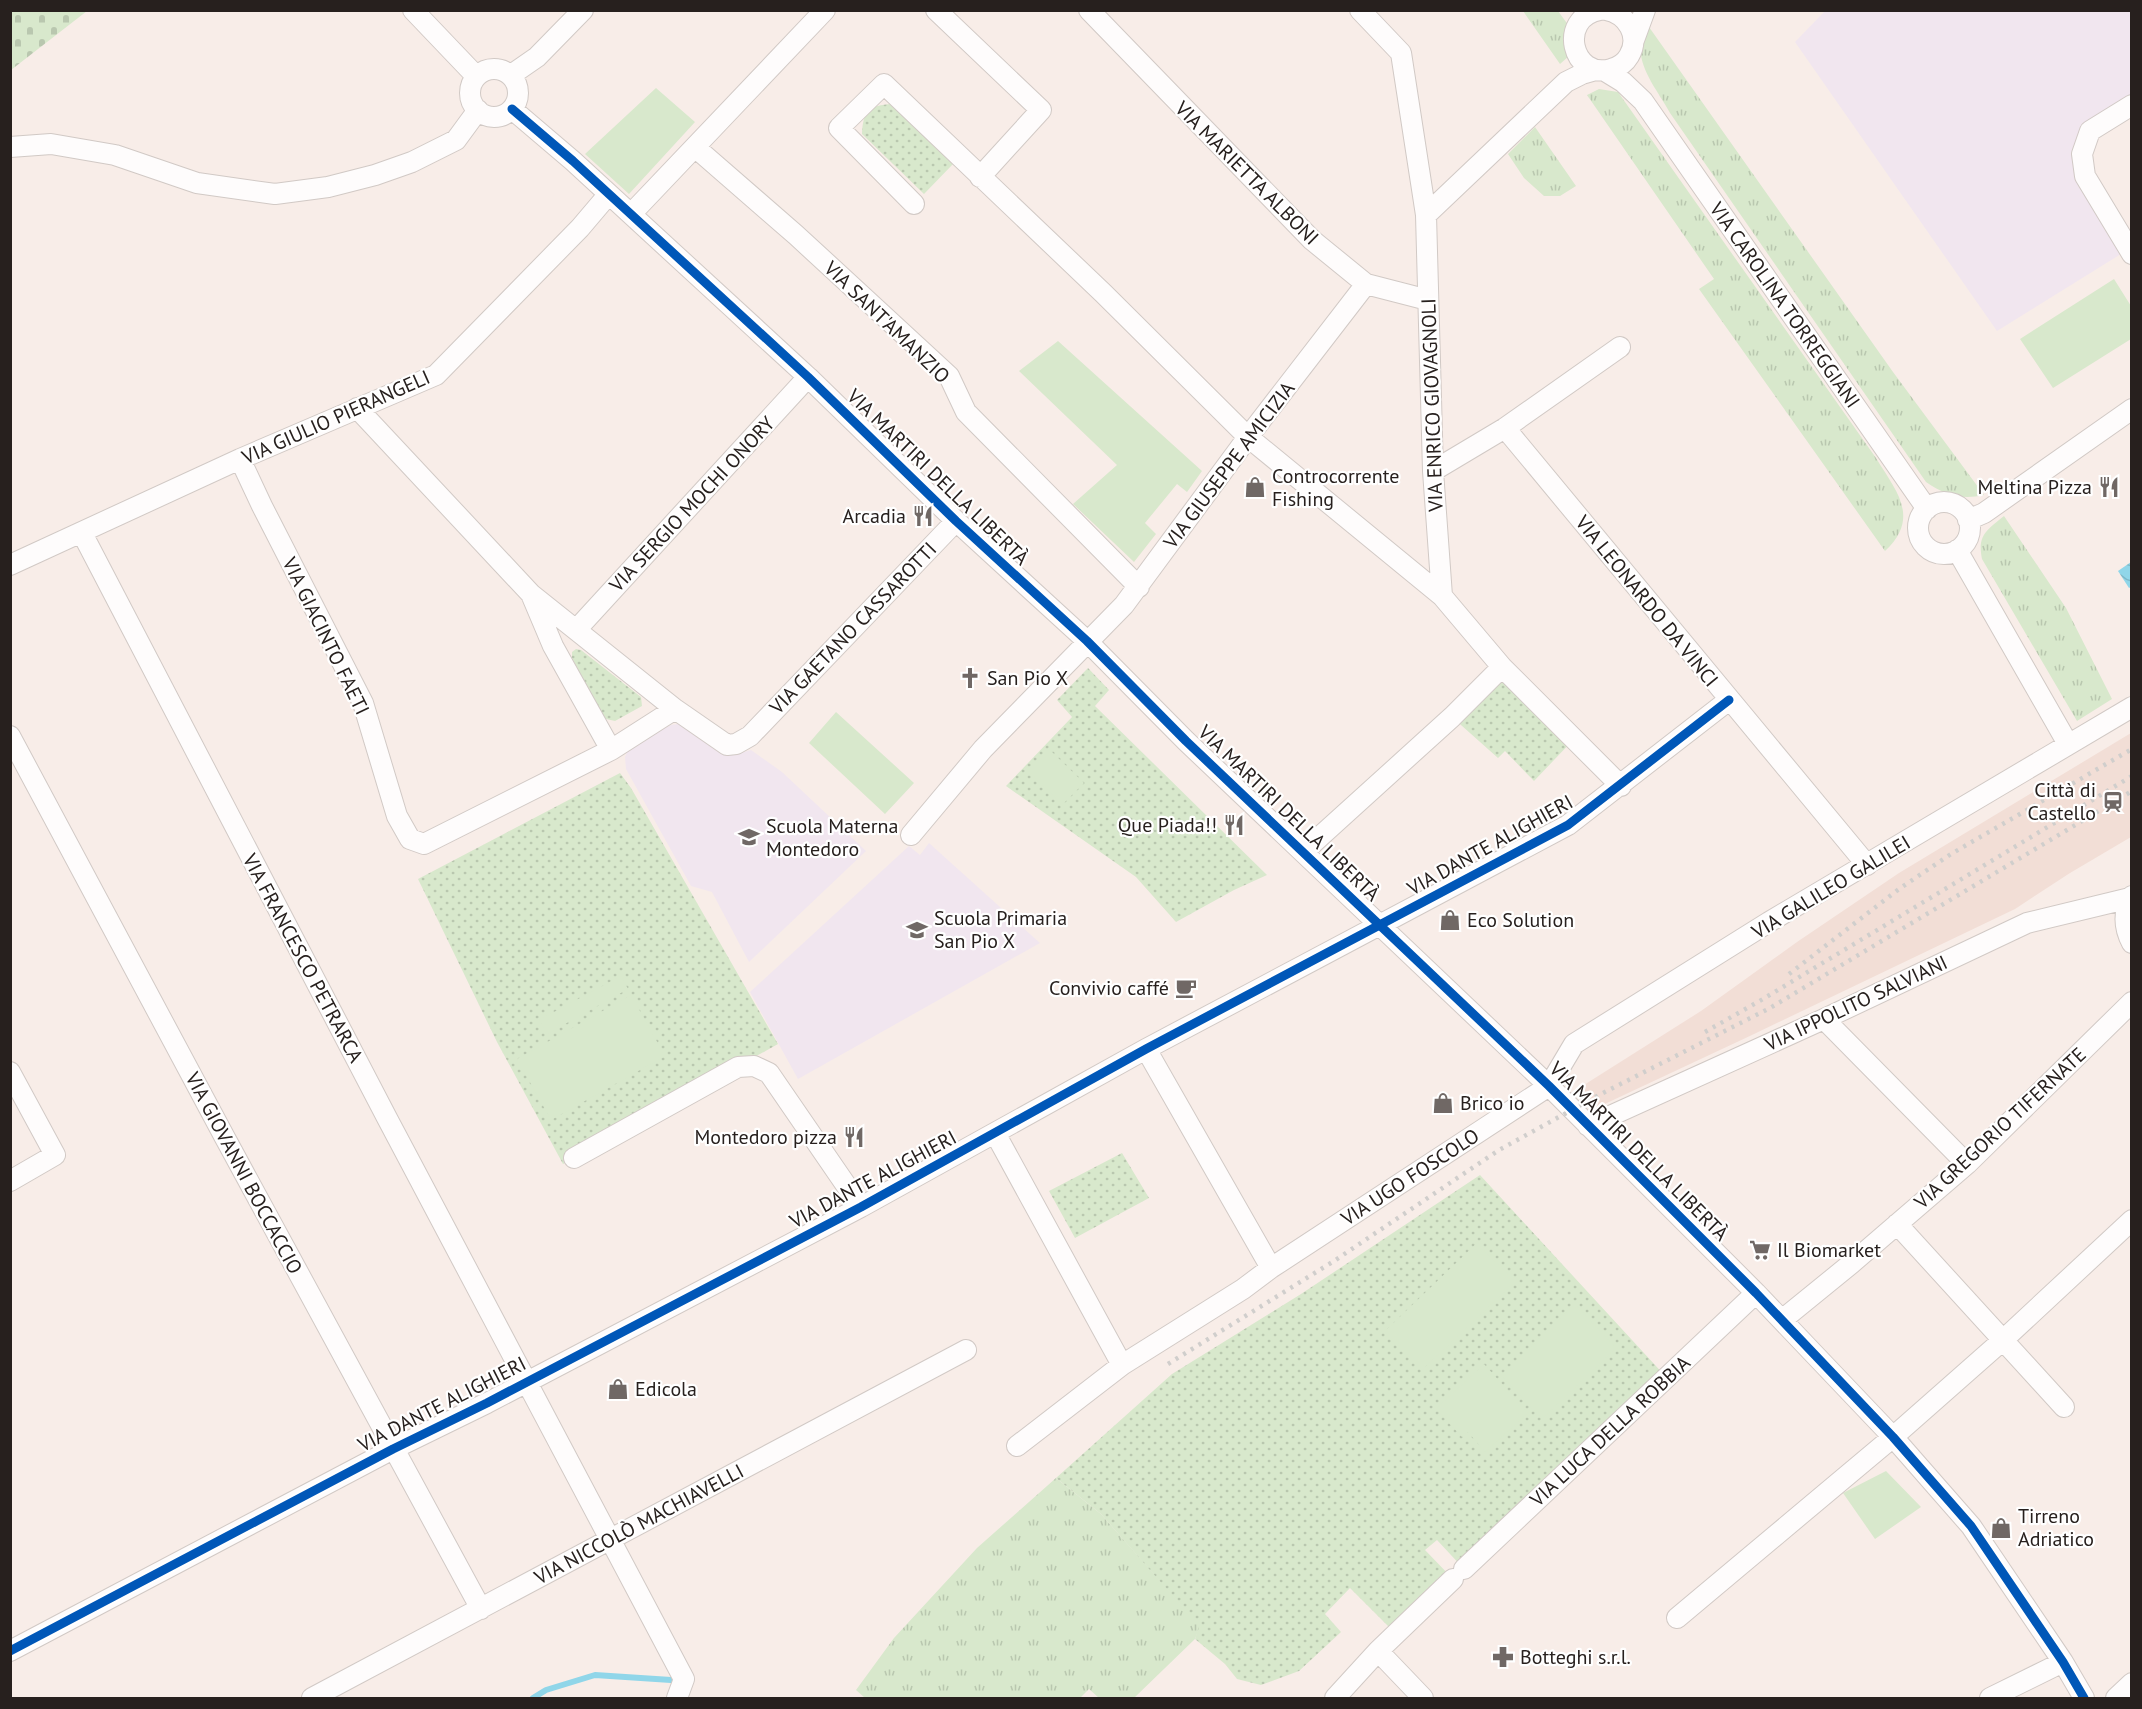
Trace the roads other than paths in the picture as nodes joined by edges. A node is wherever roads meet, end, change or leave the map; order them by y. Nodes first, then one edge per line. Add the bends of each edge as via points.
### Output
1 (413, 10) edge
2 (583, 10) edge
3 (825, 10) edge
4 (936, 10) edge
5 (1089, 10) edge
6 (1360, 10) edge
7 (1569, 10) edge
8 (1645, 10) edge
9 (1610, 11) edge
10 (1575, 43) junction
11 (1633, 45) junction
12 (1601, 70) junction
13 (511, 75) junction
14 (476, 76) junction
15 (1566, 82) junction
16 (1643, 101) junction
17 (2132, 105) edge
18 (512, 109) junction
19 (478, 110) junction
20 (10, 147) edge
21 (696, 148) junction
22 (980, 177) junction
23 (608, 195) junction
24 (914, 204) dead end
25 (631, 214) junction
26 (1426, 215) junction
27 (2132, 254) edge
28 (1366, 284) junction
29 (1428, 300) junction
30 (1620, 347) dead end
31 (808, 377) junction
32 (357, 408) junction
33 (2132, 409) edge
34 (1505, 428) junction
35 (1248, 437) junction
36 (240, 459) junction
37 (1433, 471) junction
38 (1927, 509) junction
39 (1968, 520) junction
40 (956, 521) junction
41 (82, 533) junction
42 (1957, 550) junction
43 (10, 565) edge
44 (1138, 587) junction
45 (531, 594) junction
46 (1442, 596) junction
47 (576, 630) junction
48 (1087, 641) junction
49 (1502, 667) junction
50 (1729, 700) junction
51 (2132, 707) edge
52 (675, 709) junction
53 (10, 736) edge
54 (2068, 744) junction
55 (611, 750) junction
56 (1621, 786) junction
57 (911, 835) dead end
58 (1303, 852) junction
59 (1867, 866) junction
60 (2131, 897) edge
61 (1381, 926) junction
62 (2132, 944) edge
63 (2132, 1002) edge
64 (1824, 1019) junction
65 (1146, 1050) junction
66 (10, 1072) edge
67 (1548, 1086) junction
68 (1587, 1126) junction
69 (995, 1133) junction
70 (574, 1158) dead end
71 (1967, 1164) junction
72 (10, 1181) edge
73 (861, 1207) junction
74 (2132, 1220) edge
75 (1897, 1224) junction
76 (1271, 1268) junction
77 (1756, 1293) junction
78 (1782, 1320) junction
79 (2003, 1340) junction
80 (966, 1350) dead end
81 (1122, 1365) junction
82 (526, 1381) junction
83 (2064, 1407) dead end
84 (1893, 1437) junction
85 (1017, 1446) dead end
86 (393, 1449) junction
87 (610, 1540) junction
88 (481, 1609) junction
89 (1677, 1618) dead end
90 (1378, 1651) junction
91 (10, 1652) edge
92 (2063, 1662) junction
93 (2132, 1683) edge
94 (312, 1698) edge
95 (678, 1698) edge
96 (1335, 1698) edge
97 (1424, 1698) edge
98 (1990, 1698) edge
99 (2084, 1698) edge
100 (2116, 1698) edge

1 - 14 street
2 - 13 street via 537,57
3 - 21 street
4 - 22 street via 1041,111
5 - 28 street, VIA MARIETTA ALBONI via 1312,240
6 - 26 street, VIA ENRICO GIOVAGNOLI via 1401,52
7 - 10 street
8 - 11 street
9 - 10 street via 1585,16 1578,24
9 - 11 street via 1628,22
10 - 12 street via 1588,66
10 - 15 street
11 - 12 street via 1621,65
11 - 16 street, VIA CAROLINA TORREGGIANI
12 - 15 street
12 - 16 street, VIA CAROLINA TORREGGIANI via 1623,82
13 - 14 street via 490,69
13 - 18 street via 518,96
14 - 19 street via 470,90
15 - 26 street
16 - 38 street, VIA CAROLINA TORREGGIANI
17 - 27 street via 2090,131 2082,153 2085,176
18 - 19 street via 491,117
18 - 23 street, VIA MARTIRI DELLA LIBERTÀ
19 - 20 street via 456,140 412,162 328,187 275,194 197,183 115,155 51,144
21 - 25 street
21 - 44 street, VIA SANT'AMANZIO via 949,376 966,412
22 - 24 street via 884,84 839,128
22 - 35 street via 1103,292
23 - 25 street, VIA MARTIRI DELLA LIBERTÀ
23 - 32 street, VIA GIULIO PIERANGELI via 436,375
25 - 31 street, VIA MARTIRI DELLA LIBERTÀ
26 - 29 street, VIA ENRICO GIOVAGNOLI
28 - 29 street, VIA MARIETTA ALBONI
28 - 35 street, VIA GIUSEPPE AMICIZIA
29 - 37 street, VIA ENRICO GIOVAGNOLI
30 - 34 street
31 - 40 street, VIA MARTIRI DELLA LIBERTÀ
31 - 47 street, VIA SERGIO MOCHI ONORY
32 - 36 street, VIA GIULIO PIERANGELI
32 - 45 street
33 - 39 street via 1984,513
34 - 37 street
34 - 50 street, VIA LEONARDO DA VINCI
35 - 44 street, VIA GIUSEPPE AMICIZIA
35 - 46 street
36 - 41 street, VIA GIULIO PIERANGELI
36 - 55 street, VIA GIACINTO FAETI via 363,703 397,816 410,840 424,844
37 - 46 street, VIA ENRICO GIOVAGNOLI
38 - 39 street via 1934,504 1951,503
38 - 42 street via 1921,515 1918,532 1926,547 1941,554
39 - 42 street via 1968,537
40 - 48 street, VIA MARTIRI DELLA LIBERTÀ
40 - 52 street, VIA GAETANO CASSAROTTI via 750,736 727,745
41 - 43 street, VIA GIULIO PIERANGELI
41 - 82 street, VIA FRANCESCO PETRARCA
42 - 54 street
44 - 48 street, VIA GIUSEPPE AMICIZIA
45 - 47 street
45 - 55 street via 553,646
46 - 49 street
47 - 52 street
48 - 57 street, VIA GIUSEPPE AMICIZIA via 983,749
48 - 58 street, VIA MARTIRI DELLA LIBERTÀ
49 - 56 street
49 - 58 street
50 - 56 street, VIA DANTE ALIGHIERI
50 - 59 street, VIA LEONARDO DA VINCI
51 - 54 street, VIA GALILEO GALILEI
52 - 55 street, VIA GIACINTO FAETI
53 - 86 street, VIA GIOVANNI BOCCACCIO
54 - 59 street, VIA GALILEO GALILEI
56 - 61 street, VIA DANTE ALIGHIERI via 1568,825
58 - 61 street, VIA MARTIRI DELLA LIBERTÀ
59 - 67 street, VIA GALILEO GALILEI via 1769,922 1574,1044
60 - 62 street via 2125,924
60 - 64 street, VIA IPPOLITO SALVIANI via 2032,921
61 - 65 street, VIA DANTE ALIGHIERI
61 - 67 street, VIA MARTIRI DELLA LIBERTÀ
63 - 71 street, VIA GREGORIO TIFERNATE
64 - 68 street, VIA IPPOLITO SALVIANI
64 - 71 street
65 - 69 street, VIA DANTE ALIGHIERI
65 - 76 street
66 - 72 street via 55,1155
67 - 68 street, VIA MARTIRI DELLA LIBERTÀ
67 - 76 street, VIA UGO FOSCOLO
68 - 77 street, VIA MARTIRI DELLA LIBERTÀ
69 - 73 street, VIA DANTE ALIGHIERI
69 - 81 street
70 - 73 street via 738,1067 754,1066 769,1073
71 - 75 street, VIA GREGORIO TIFERNATE
73 - 82 street, VIA DANTE ALIGHIERI
74 - 79 street
75 - 78 street, VIA GREGORIO TIFERNATE
75 - 79 street
76 - 81 street, VIA UGO FOSCOLO
77 - 78 street, VIA MARTIRI DELLA LIBERTÀ
77 - 90 street, VIA LUCA DELLA ROBBIA
78 - 84 street, VIA MARTIRI DELLA LIBERTÀ
79 - 83 street
79 - 84 street
80 - 87 street, VIA NICCOLÒ MACHIAVELLI
81 - 85 street, VIA UGO FOSCOLO
82 - 86 street, VIA DANTE ALIGHIERI
82 - 87 street, VIA FRANCESCO PETRARCA
84 - 89 street
84 - 92 street, VIA MARTIRI DELLA LIBERTÀ via 1971,1526
86 - 88 street, VIA GIOVANNI BOCCACCIO
86 - 91 street, VIA DANTE ALIGHIERI
87 - 88 street, VIA NICCOLÒ MACHIAVELLI
87 - 95 street, VIA FRANCESCO PETRARCA via 684,1679
88 - 94 street, VIA NICCOLÒ MACHIAVELLI
90 - 96 street, VIA LUCA DELLA ROBBIA
90 - 97 street
92 - 98 street
92 - 99 street, VIA MARTIRI DELLA LIBERTÀ
93 - 100 street

